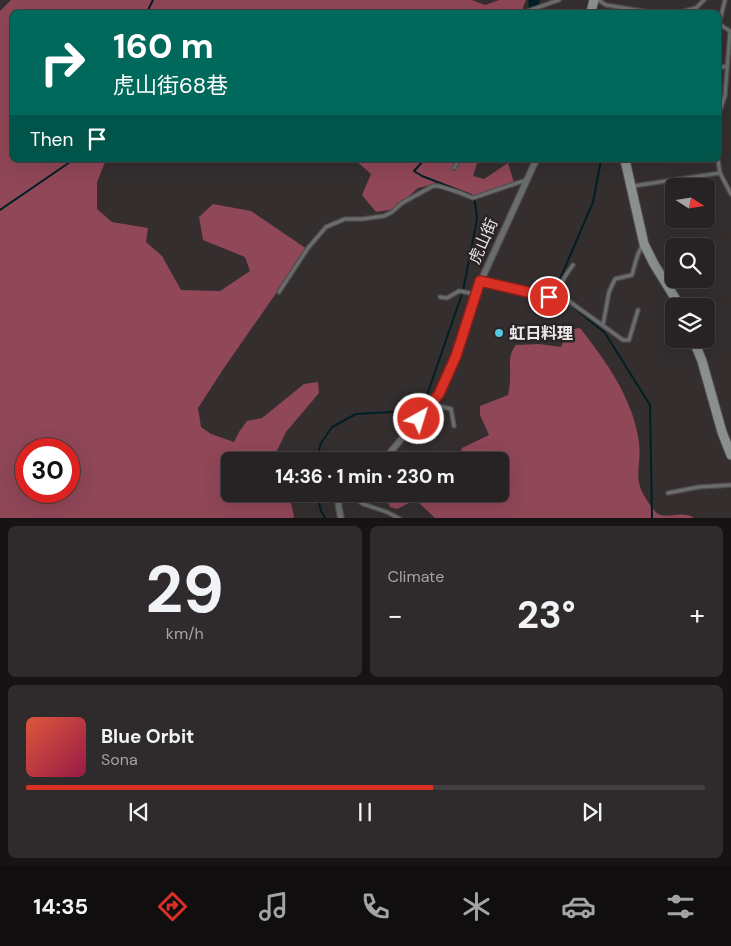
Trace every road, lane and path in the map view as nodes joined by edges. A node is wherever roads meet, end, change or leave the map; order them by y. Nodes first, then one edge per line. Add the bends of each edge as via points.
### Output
1 (559, 0) edge
2 (598, 0) edge
3 (704, 0) edge
4 (725, 0) edge
5 (530, 10) edge
6 (637, 10) edge
7 (688, 10) edge
8 (721, 16) edge
9 (730, 31) edge
10 (726, 66) junction
11 (721, 67) edge
12 (724, 100) junction
13 (721, 101) edge
14 (721, 108) edge
15 (458, 162) edge
16 (535, 162) edge
17 (625, 162) edge
18 (718, 162) edge
19 (454, 168) dead end
20 (720, 173) junction
21 (527, 180) junction
22 (630, 187) junction
23 (731, 194) edge
24 (644, 244) junction
25 (573, 265) dead end
26 (480, 281) junction
27 (279, 292) dead end
28 (475, 294) junction
29 (440, 297) dead end
30 (675, 298) edge
31 (560, 310) dead end
32 (638, 310) dead end
33 (603, 326) junction
34 (697, 348) edge
35 (431, 404) junction
36 (454, 426) dead end
37 (391, 452) edge
38 (731, 454) edge
39 (731, 485) edge
40 (668, 493) dead end
41 (339, 502) edge
42 (360, 502) edge
43 (341, 518) edge
44 (400, 518) edge

1 - 5 lane
2 - 6 lane via 606,5
3 - 7 lane via 696,8
4 - 8 lane
9 - 10 lane
10 - 11 lane
10 - 12 lane
12 - 13 lane
12 - 14 lane
15 - 19 lane
16 - 21 street, 虎山街
17 - 22 street
18 - 20 lane
20 - 22 lane
20 - 23 lane
21 - 26 street, 虎山街
21 - 27 lane via 473,198 433,186 384,216 336,222 326,227 308,248
22 - 24 street
24 - 30 street
24 - 33 lane via 639,248 632,275 615,279 609,292
25 - 33 lane via 562,281 562,294
26 - 28 street, 虎山街
26 - 31 lane via 549,297
28 - 29 lane via 459,292 447,298
28 - 35 street, 虎山街 via 456,356
32 - 33 lane via 629,340 623,340
34 - 38 street
35 - 36 lane via 450,409
35 - 37 street, 虎山街
39 - 40 lane
41 - 43 street
42 - 44 lane

